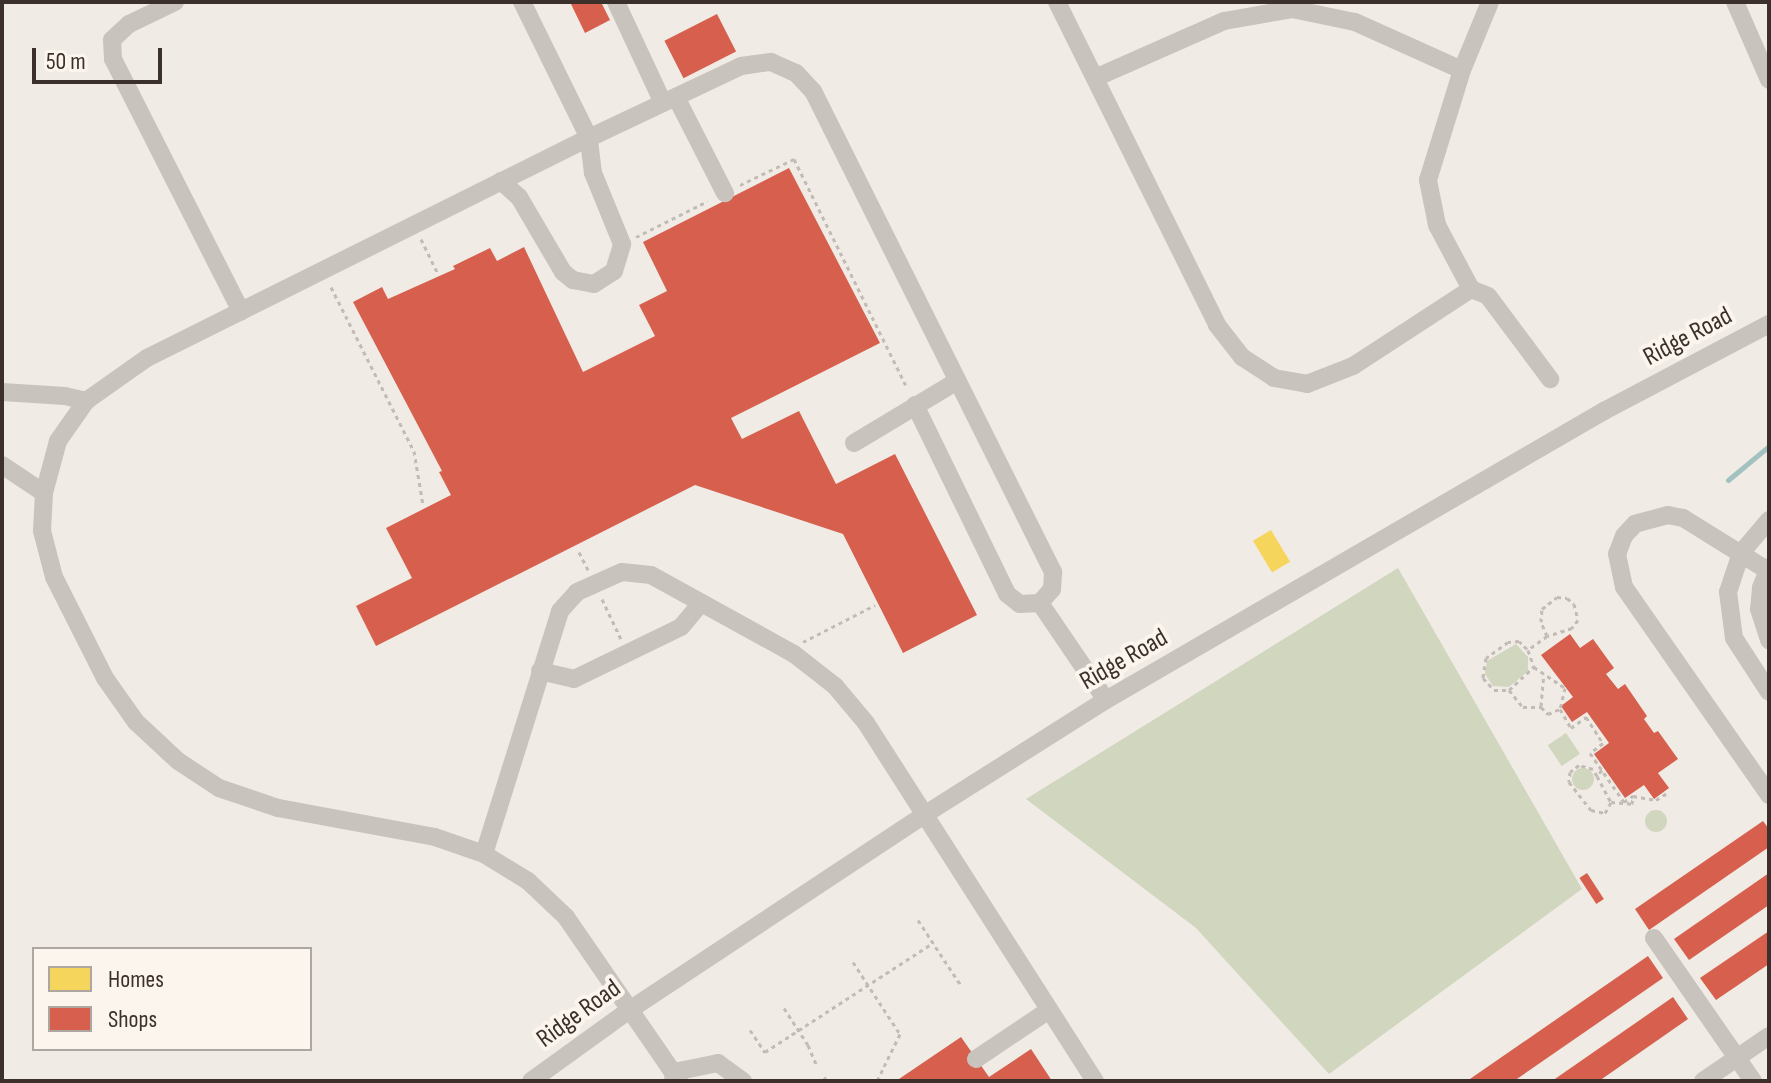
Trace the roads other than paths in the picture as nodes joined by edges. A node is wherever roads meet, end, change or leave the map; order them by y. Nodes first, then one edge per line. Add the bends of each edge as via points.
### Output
1 (175, 2) edge
2 (522, 2) edge
3 (616, 2) edge
4 (1057, 2) edge
5 (1490, 2) edge
6 (1735, 2) edge
7 (1462, 70) junction
8 (1095, 78) junction
9 (1769, 80) edge
10 (669, 100) junction
11 (589, 138) junction
12 (501, 181) junction
13 (725, 193) road end
14 (1471, 289) junction
15 (241, 311) junction
16 (1769, 324) edge
17 (1550, 379) dead end
18 (957, 381) junction
19 (2, 392) edge
20 (86, 401) junction
21 (915, 405) junction
22 (854, 443) dead end
23 (2, 465) edge
24 (44, 493) junction
25 (1769, 520) edge
26 (1741, 553) junction
27 (1768, 569) edge
28 (701, 603) junction
29 (1040, 603) junction
30 (1769, 640) edge
31 (540, 671) junction
32 (1769, 692) edge
33 (1106, 700) junction
34 (1769, 795) edge
35 (924, 815) junction
36 (484, 854) junction
37 (1654, 938) dead end
38 (631, 1009) junction
39 (1049, 1010) junction
40 (1769, 1036) edge
41 (1737, 1058) junction
42 (976, 1059) dead end
43 (675, 1078) edge
44 (531, 1081) edge
45 (743, 1081) edge
46 (1095, 1081) edge
47 (1703, 1081) edge
48 (1753, 1081) edge

1 - 15 street via 129,24 112,40 113,59
2 - 11 street
3 - 10 street
4 - 8 street
5 - 7 street
6 - 9 street
7 - 8 street via 1355,22 1292,9 1224,21
7 - 14 street via 1428,180 1437,225
8 - 14 street via 1217,325 1242,357 1274,378 1307,384 1353,366
10 - 11 street
10 - 13 street
10 - 18 street via 741,66 771,62 796,73 813,91
11 - 12 street
11 - 12 street via 593,173 622,244 620,261 606,279 594,284 573,280 555,261 519,197
12 - 15 street
14 - 17 street via 1488,296
15 - 20 street via 147,358
16 - 33 street, Ridge Road via 1604,411
18 - 21 street
18 - 29 street via 1053,572 1052,589
19 - 20 street
20 - 24 street via 58,441
21 - 22 street
21 - 29 street via 1007,594 1020,604
23 - 24 street
24 - 36 street via 42,531 54,577 105,678 136,722 178,761 219,788 278,808 435,837
25 - 26 street
26 - 27 street
26 - 32 street via 1728,592 1728,615 1734,638
26 - 34 street via 1683,518 1652,517 1624,536 1618,572
27 - 30 street via 1759,609
28 - 31 street via 681,627 574,679
28 - 31 street via 651,575 622,572 577,592 560,611
28 - 35 street via 794,654 835,686 866,723
29 - 33 street
31 - 36 street
33 - 35 street, Ridge Road
35 - 38 street, Ridge Road
35 - 39 street
36 - 38 street via 528,881 566,917
37 - 41 street
38 - 43 street
38 - 44 street, Ridge Road
39 - 42 street
39 - 46 street
40 - 41 street
41 - 47 street
41 - 48 street
43 - 45 street via 718,1063

